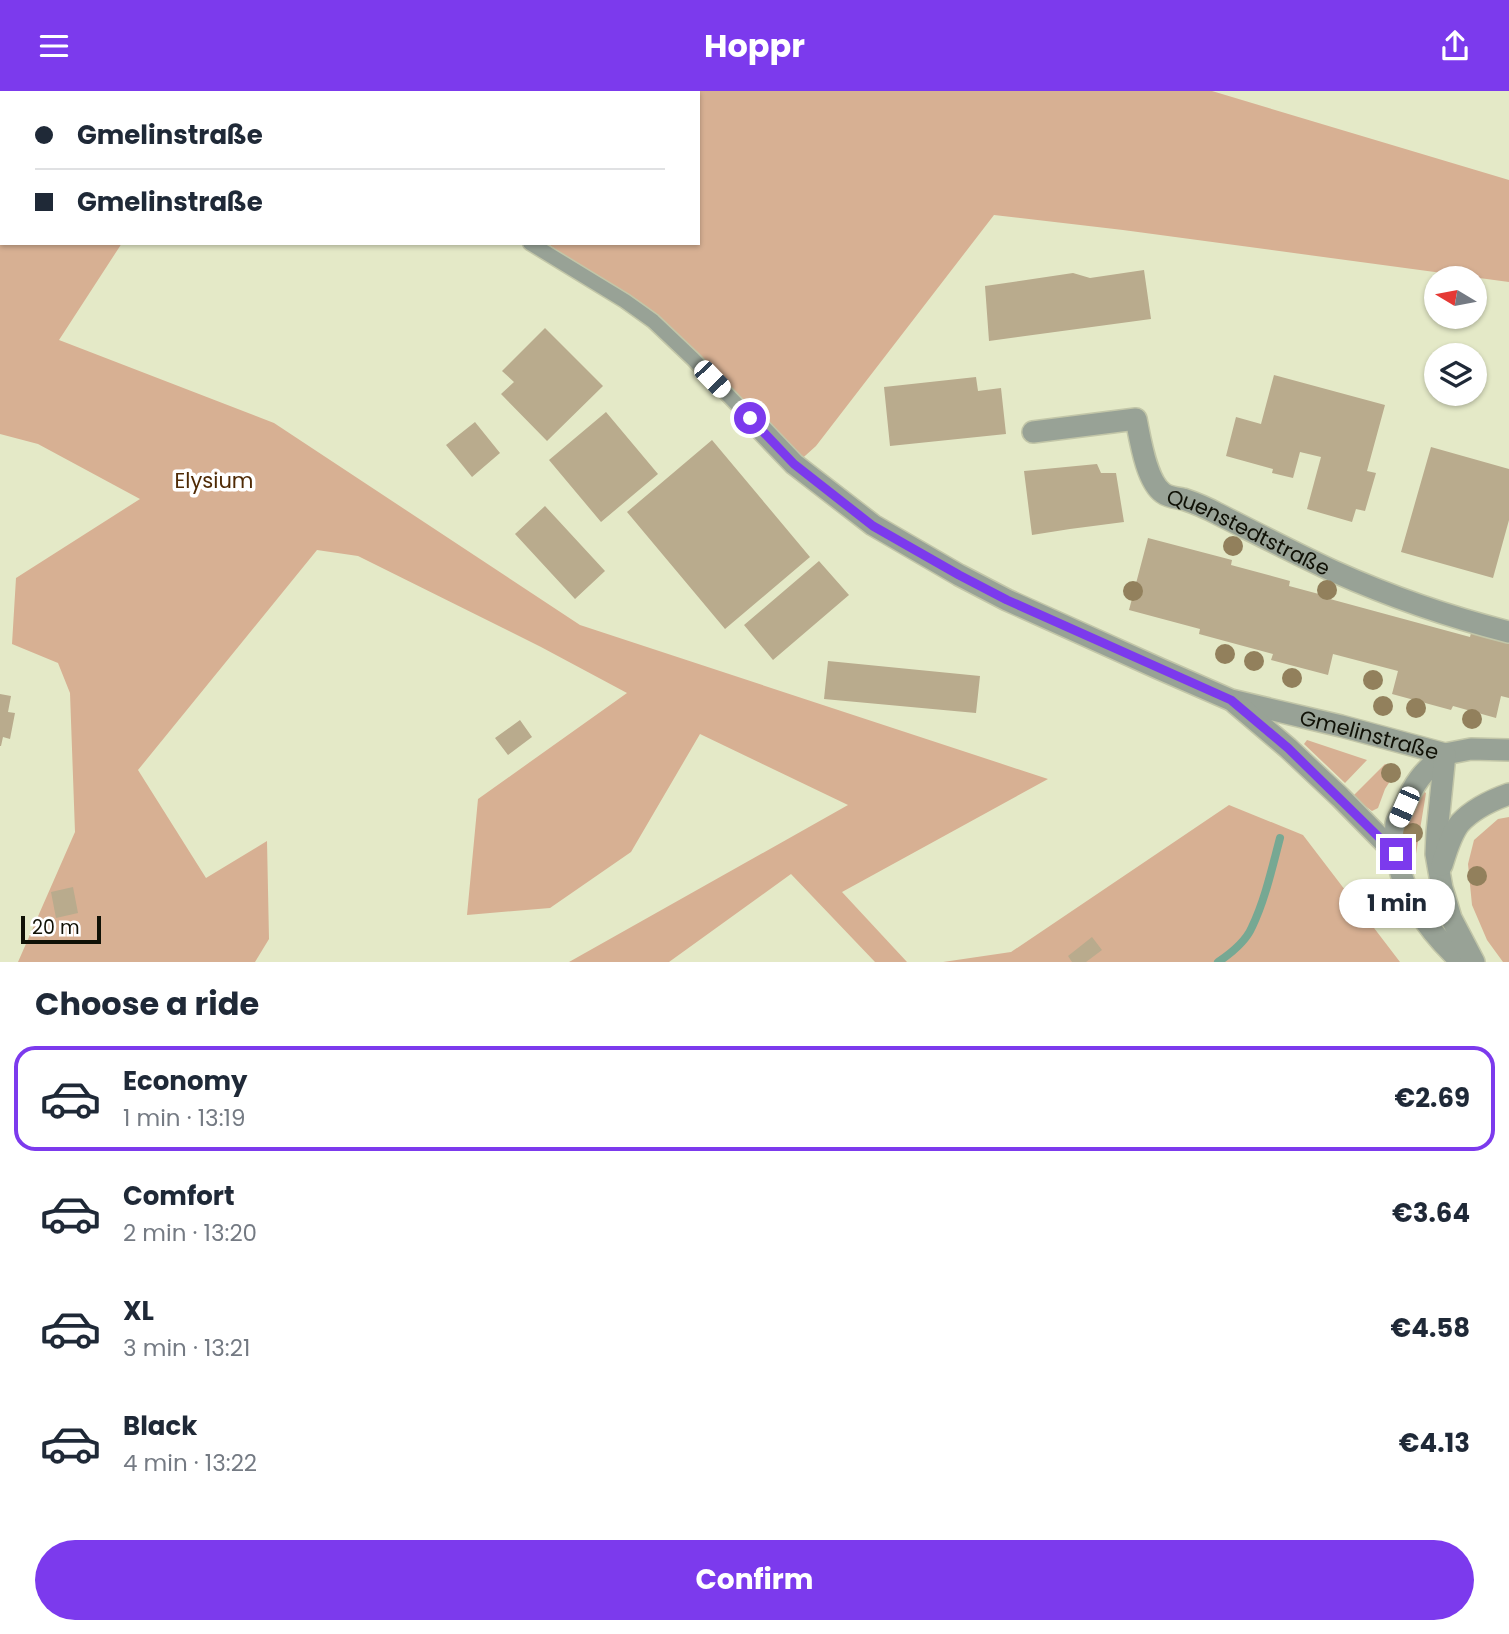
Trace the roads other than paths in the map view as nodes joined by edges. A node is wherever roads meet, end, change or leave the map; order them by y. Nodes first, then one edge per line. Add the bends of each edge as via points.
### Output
1 (533, 245) edge
2 (750, 418) joint
3 (1033, 432) dead end
4 (1509, 632) edge
5 (1231, 700) junction
6 (1509, 750) edge
7 (1445, 754) junction
8 (1509, 794) edge
9 (1396, 854) junction
10 (1439, 874) junction
11 (1462, 962) edge
12 (1474, 962) edge

1 - 2 lane, Gmelinstraße via 653,321
2 - 5 street, Gmelinstraße via 794,464 873,526 1007,600
3 - 4 street, Quenstedtstraße via 1136,419 1143,453 1163,494 1213,512 1332,571 1442,613
5 - 7 street, Gmelinstraße
5 - 9 street, Gmelinstraße via 1288,748
6 - 7 street, Gmelinstraße
7 - 9 street via 1425,770 1411,790 1396,824
7 - 10 street via 1437,833
8 - 10 street via 1486,803 1460,824
9 - 11 street via 1416,907 1429,928
10 - 12 street via 1451,918

